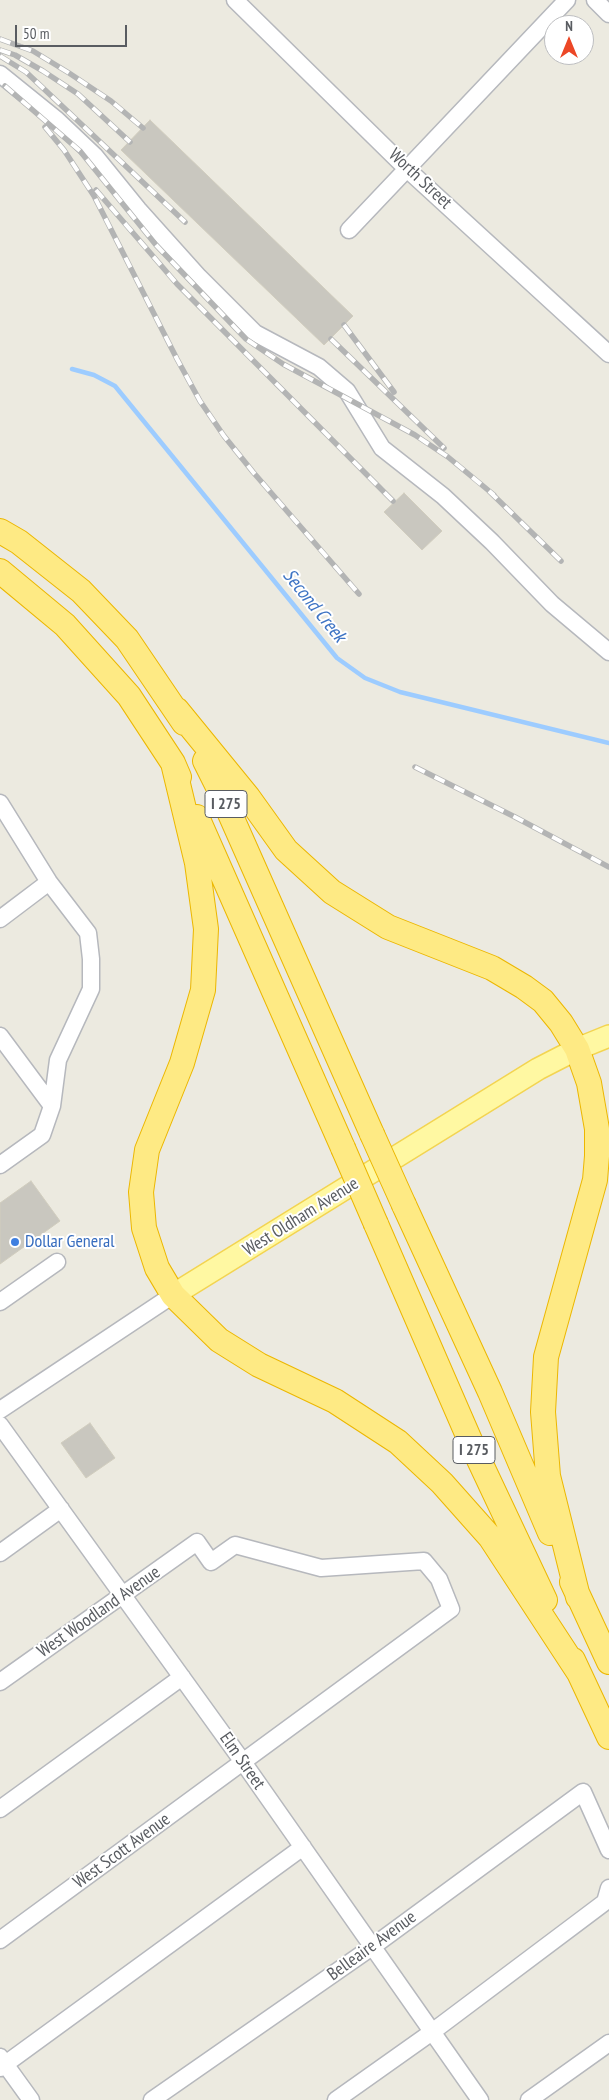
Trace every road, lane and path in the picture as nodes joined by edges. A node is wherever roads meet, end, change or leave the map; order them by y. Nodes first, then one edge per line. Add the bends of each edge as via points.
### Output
1 (567, 0) edge
2 (595, 0) edge
3 (238, 1) edge
4 (609, 14) edge
5 (0, 74) edge
6 (408, 170) junction
7 (349, 230) dead end
8 (609, 354) edge
9 (0, 531) edge
10 (0, 571) edge
11 (609, 652) edge
12 (177, 710) junction
13 (173, 763) junction
14 (0, 803) edge
15 (49, 882) junction
16 (0, 919) edge
17 (609, 1036) edge
18 (0, 1037) edge
19 (577, 1048) junction
20 (52, 1106) junction
21 (0, 1165) edge
22 (57, 1262) dead end
23 (173, 1295) junction
24 (0, 1302) edge
25 (0, 1410) edge
26 (0, 1425) edge
27 (61, 1509) junction
28 (0, 1552) edge
29 (123, 1595) junction
30 (578, 1597) junction
31 (451, 1609) joint
32 (609, 1662) edge
33 (579, 1673) junction
34 (182, 1677) junction
35 (0, 1682) edge
36 (609, 1737) edge
37 (244, 1762) junction
38 (0, 1809) edge
39 (303, 1848) junction
40 (609, 1850) edge
41 (609, 1888) edge
42 (0, 1940) edge
43 (372, 1947) junction
44 (432, 2032) junction
45 (609, 2043) edge
46 (2, 2063) edge
47 (31, 2100) edge
48 (152, 2100) edge
49 (336, 2100) edge
50 (480, 2100) edge
51 (529, 2100) edge

1 - 6 street
2 - 4 street
3 - 6 street, Worth Street
5 - 11 street via 95,156 193,270 255,333 319,367 347,390 382,448 443,496 552,604
6 - 7 street
6 - 8 street, Worth Street
9 - 12 highway, I 275 via 81,591 127,639
10 - 13 highway, I 275 via 65,625 129,696
12 - 19 highway via 248,797 286,850 332,892 388,927 492,968 524,986 549,1008
12 - 30 highway, I 275, bridge via 219,789 490,1392
13 - 23 highway via 197,863 206,929 203,990 182,1062 147,1150 141,1192 144,1228 157,1268
13 - 33 highway, I 275, bridge via 472,1445
14 - 15 street
15 - 16 street
15 - 20 street via 88,933 91,959 91,989 58,1060
17 - 19 main road, West Oldham Avenue
18 - 20 street
19 - 23 main road, West Oldham Avenue
19 - 30 highway via 589,1083 597,1129 595,1180 546,1357 543,1412 548,1476
20 - 21 street via 42,1135
22 - 24 street
23 - 25 street, West Oldham Avenue
23 - 33 highway via 219,1340 259,1365 335,1402 398,1442 442,1483 490,1537
26 - 27 street, Elm Street
27 - 28 street
27 - 29 street, Elm Street
29 - 31 street, West Woodland Avenue via 197,1542 211,1562 235,1545 321,1568 424,1561 439,1579
29 - 34 street, Elm Street
29 - 35 street, West Woodland Avenue
30 - 32 highway, I 275
31 - 37 street, West Scott Avenue
33 - 36 highway, I 275
34 - 37 street, Elm Street
34 - 38 street
37 - 39 street, Elm Street
37 - 42 street, West Scott Avenue
39 - 43 street, Elm Street
39 - 46 street
40 - 43 street, Belleaire Avenue via 583,1792
41 - 44 street via 605,1902
43 - 44 street, Elm Street
43 - 48 street, Belleaire Avenue
44 - 49 street
44 - 50 street, Elm Street
45 - 51 street
46 - 47 street

